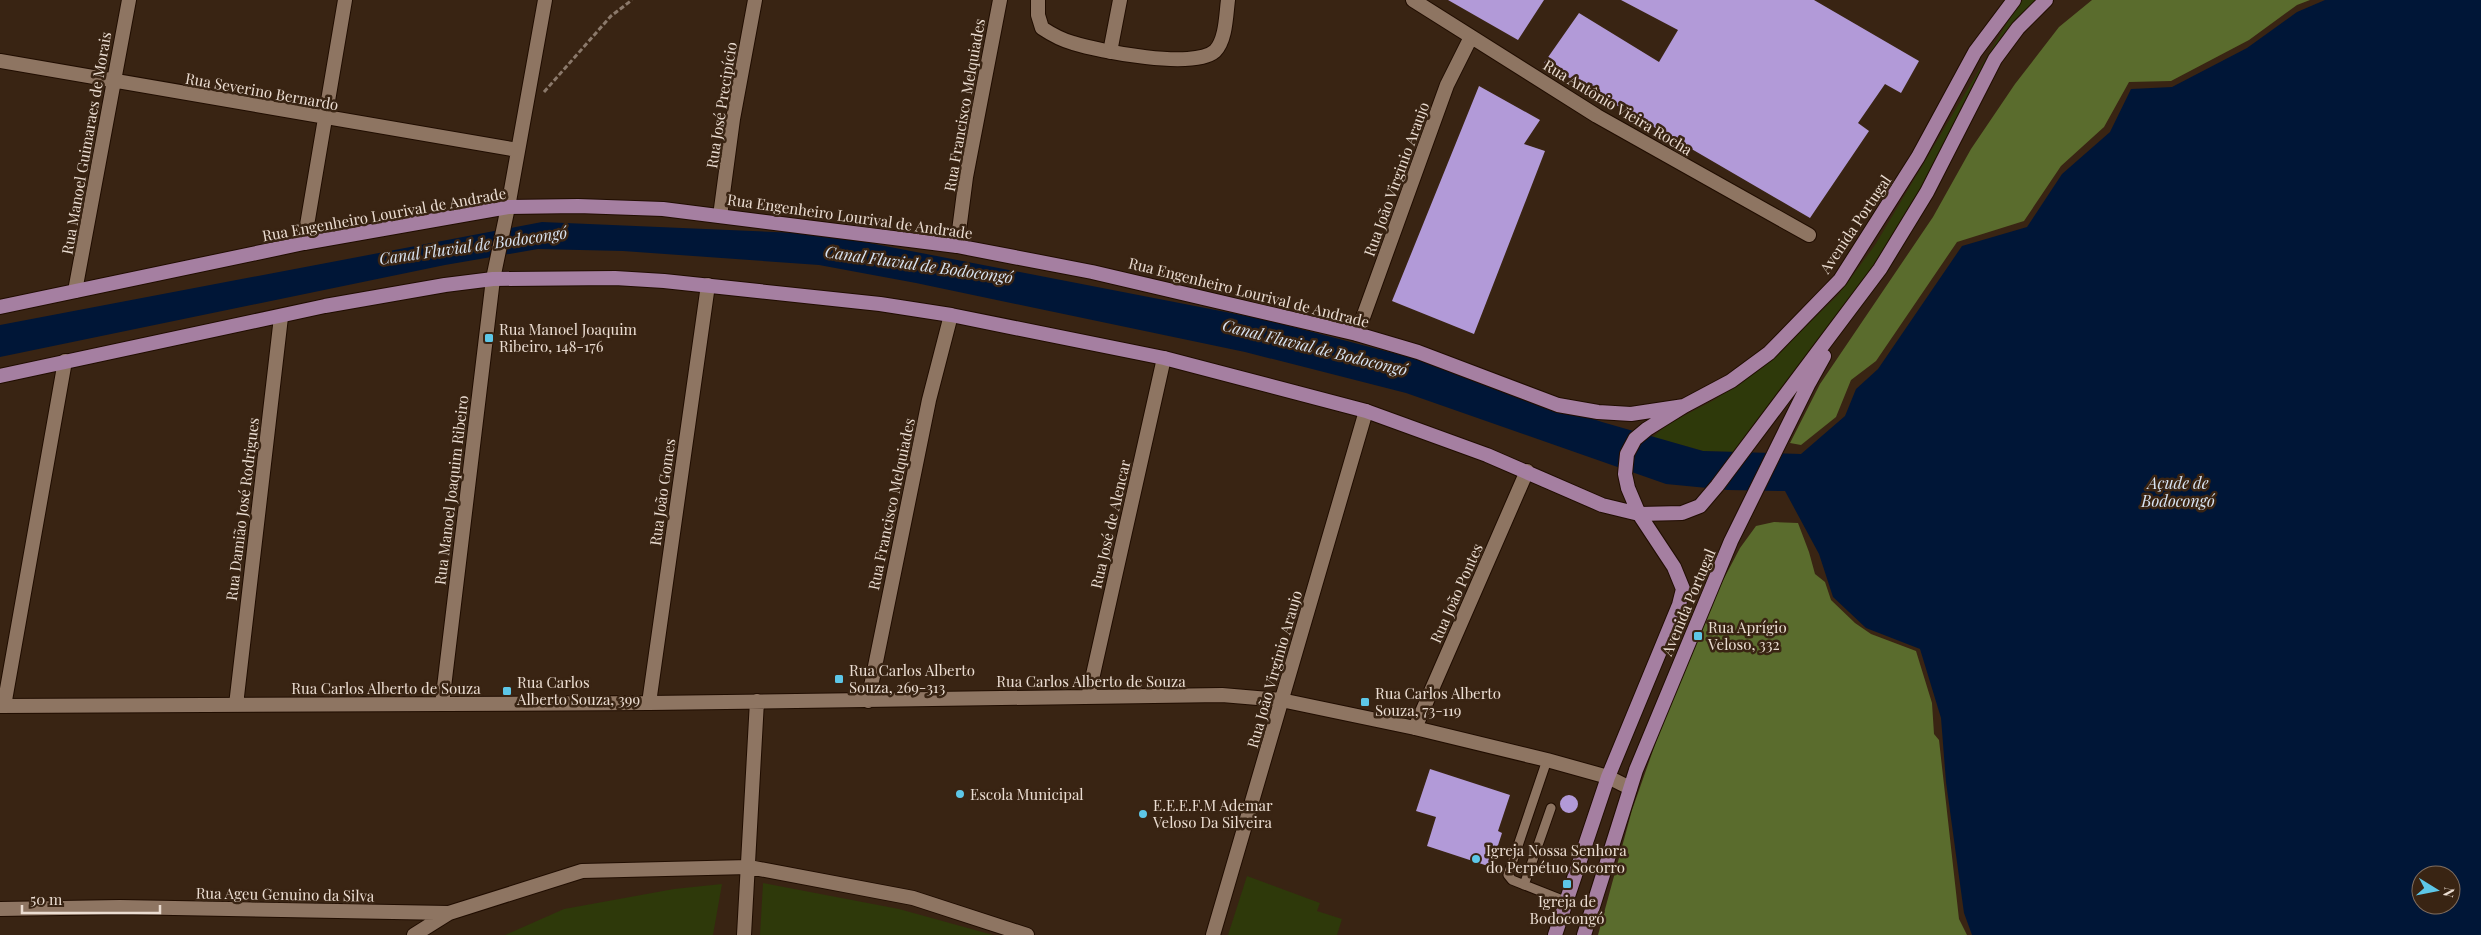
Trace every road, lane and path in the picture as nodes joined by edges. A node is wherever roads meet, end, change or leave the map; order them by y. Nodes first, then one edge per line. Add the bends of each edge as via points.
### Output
1 (129, 0) edge
2 (345, 0) edge
3 (545, 0) edge
4 (632, 0) edge
5 (755, 0) edge
6 (1000, 0) edge
7 (1038, 0) edge
8 (1120, 0) edge
9 (1228, 0) edge
10 (1413, 0) edge
11 (2014, 0) edge
12 (2046, 0) edge
13 (1472, 37) junction
14 (1110, 52) junction
15 (0, 61) edge
16 (113, 81) junction
17 (543, 94) dead end
18 (325, 119) junction
19 (518, 150) junction
20 (507, 212) junction
21 (720, 216) junction
22 (1809, 235) dead end
23 (304, 243) junction
24 (957, 246) junction
25 (494, 274) junction
26 (708, 285) junction
27 (75, 291) junction
28 (1860, 298) junction
29 (0, 307) edge
30 (951, 315) junction
31 (281, 317) junction
32 (1356, 334) junction
33 (1164, 358) junction
34 (64, 361) junction
35 (0, 376) edge
36 (1684, 406) junction
37 (1366, 411) junction
38 (1527, 471) junction
39 (1639, 514) junction
40 (1088, 698) junction
41 (1281, 700) junction
42 (757, 701) junction
43 (868, 701) junction
44 (649, 703) junction
45 (442, 704) junction
46 (236, 705) junction
47 (2, 706) edge
48 (1415, 728) junction
49 (1547, 760) junction
50 (1608, 777) junction
51 (1630, 788) junction
52 (1552, 808) dead end
53 (749, 867) junction
54 (1524, 884) junction
55 (1565, 901) junction
56 (0, 909) edge
57 (449, 913) junction
58 (414, 935) edge
59 (744, 935) edge
60 (1027, 935) edge
61 (1213, 935) edge
62 (1555, 935) edge
63 (1584, 935) edge

1 - 16 street, Rua Manoel Guimaraes de Morais
2 - 18 street
3 - 19 street
4 - 17 path via 611,16
5 - 21 street, Rua José Precipício via 733,119
6 - 24 street, Rua Francisco Melquiades via 966,177
7 - 14 street via 1042,28 1071,42
8 - 14 street
9 - 14 street via 1223,33 1214,52 1180,59
10 - 13 street, Rua Antônio Vieira Rocha
11 - 36 main road, Avenida Portugal via 1975,52 1918,157 1840,280 1769,353 1731,381
12 - 28 main road, Avenida Portugal via 2018,28 1995,59 1899,240
13 - 22 street, Rua Antônio Vieira Rocha via 1597,116
13 - 32 street, Rua João Virginio Araujo via 1447,85
15 - 16 street, Rua Severino Bernardo
16 - 18 street, Rua Severino Bernardo
16 - 27 street, Rua Manoel Guimaraes de Morais
18 - 19 street, Rua Severino Bernardo
18 - 23 street
19 - 20 street
20 - 21 main road, Rua Engenheiro Lourival de Andrade via 578,206 663,209
20 - 23 main road, Rua Engenheiro Lourival de Andrade
20 - 25 street, Rua Manoel Joaquim Ribeiro
21 - 24 main road, Rua Engenheiro Lourival de Andrade
23 - 27 main road, Rua Engenheiro Lourival de Andrade
24 - 32 main road, Rua Engenheiro Lourival de Andrade via 1092,272
25 - 26 main road
25 - 31 main road
25 - 45 street, Rua Manoel Joaquim Ribeiro
26 - 30 main road
26 - 44 street, Rua João Gomes
27 - 29 main road, Rua Engenheiro Lourival de Andrade
28 - 39 main road, Avenida Portugal via 1700,506 1682,513
28 - 51 main road, Avenida Portugal via 1809,383 1731,541
30 - 33 main road
30 - 43 street, Rua Francisco Melquiades via 929,400
31 - 34 main road
31 - 46 street, Rua Damião José Rodrigues
32 - 36 main road, Rua Engenheiro Lourival de Andrade via 1418,352 1558,405 1630,414
33 - 37 main road
33 - 40 street, Rua José de Alencar
34 - 35 main road
34 - 47 street
36 - 39 main road, Avenida Portugal via 1635,439 1627,454 1625,474
37 - 38 main road
37 - 41 street, Rua João Virginio Araujo
38 - 39 main road via 1602,505
38 - 48 street, Rua João Pontes
39 - 50 main road, Avenida Portugal via 1674,567 1683,590
40 - 41 street, Rua Carlos Alberto de Souza via 1222,695
40 - 43 street, Rua Carlos Alberto de Souza
41 - 48 street, Rua Carlos Alberto de Souza
41 - 61 street, Rua João Virginio Araujo
42 - 43 street, Rua Carlos Alberto de Souza
42 - 44 street, Rua Carlos Alberto de Souza
42 - 53 street
44 - 45 street, Rua Carlos Alberto de Souza
45 - 46 street, Rua Carlos Alberto de Souza
46 - 47 street, Rua Carlos Alberto de Souza
48 - 49 street, Rua Carlos Alberto de Souza
49 - 50 street, Rua Carlos Alberto de Souza
49 - 54 lane via 1508,869 1512,880
50 - 51 street, Rua Carlos Alberto de Souza
50 - 55 main road, Avenida Portugal
51 - 63 main road, Avenida Portugal
52 - 54 lane
53 - 57 street via 582,872
53 - 59 street
53 - 60 street via 913,898
54 - 55 lane
55 - 62 main road, Avenida Portugal
56 - 57 street, Rua Ageu Genuino da Silva via 120,907
57 - 58 street

